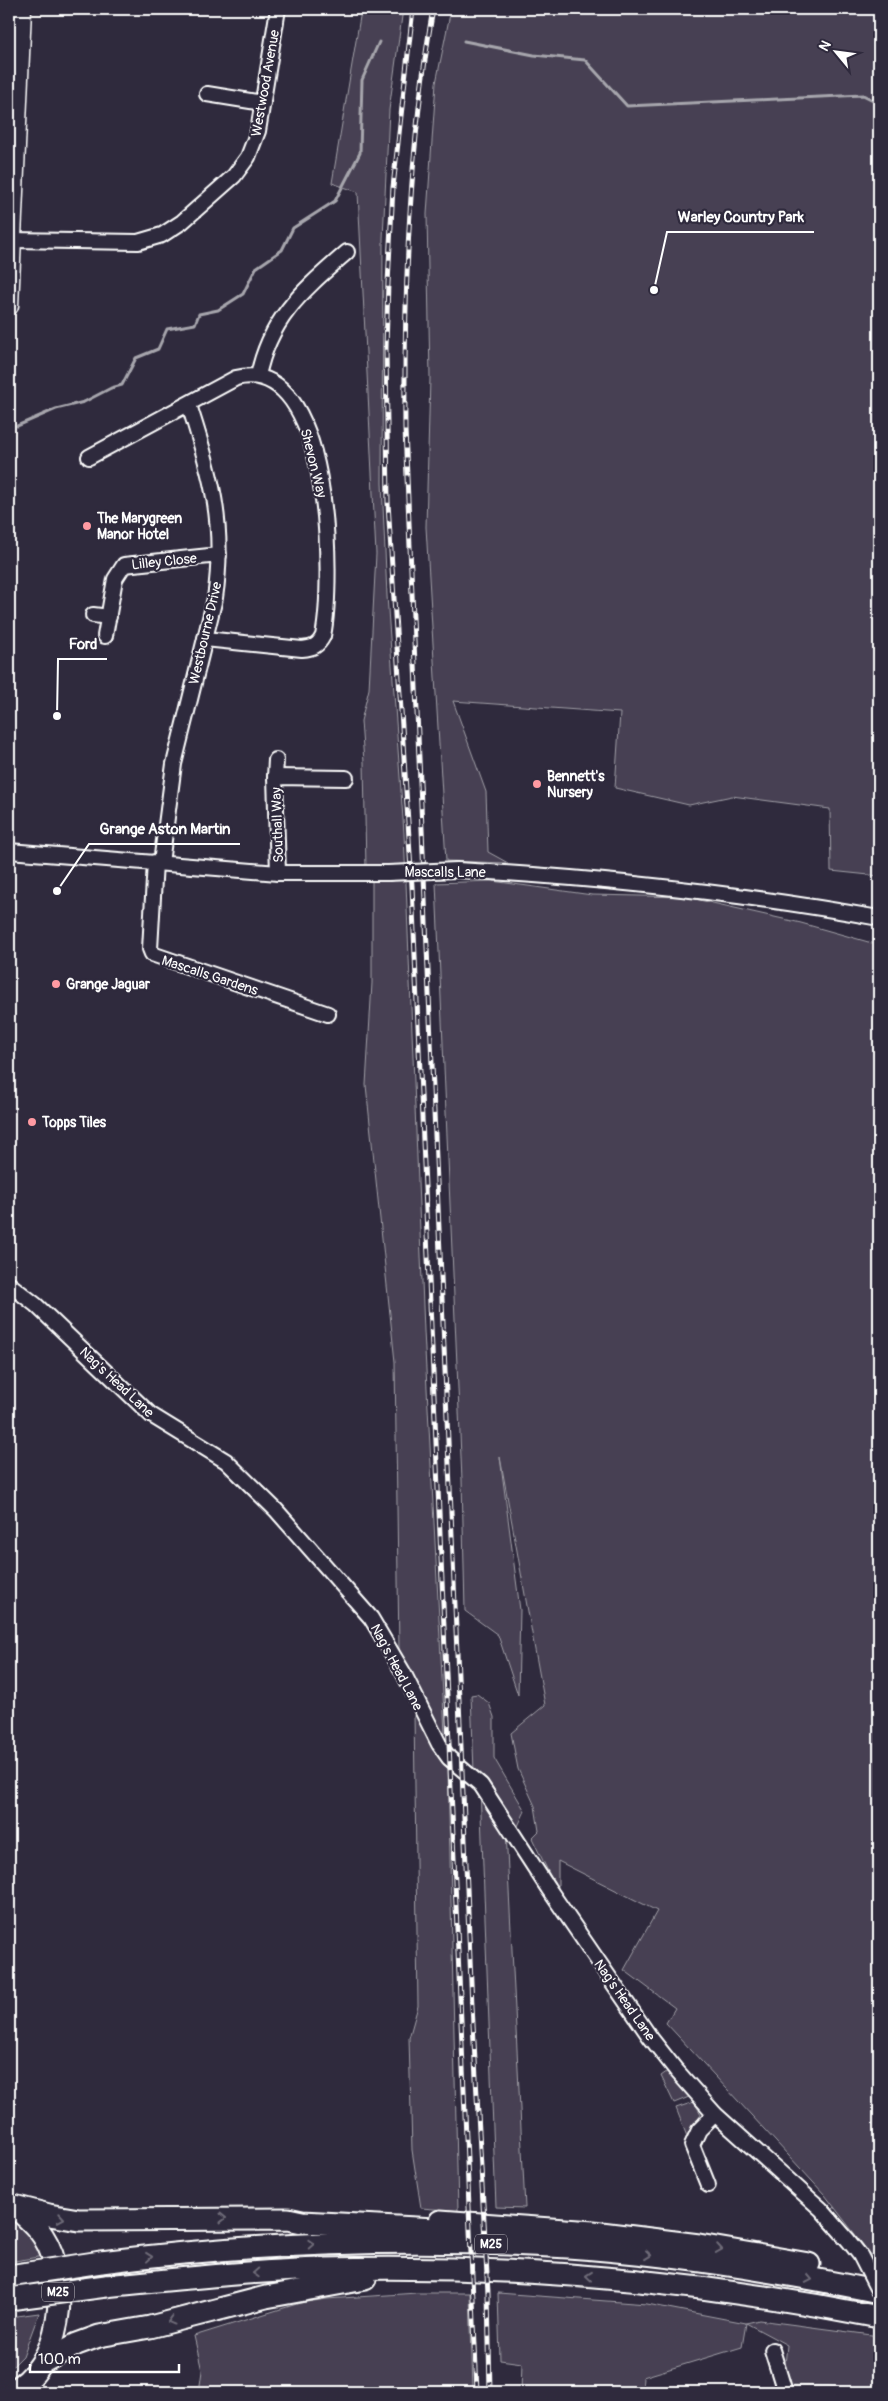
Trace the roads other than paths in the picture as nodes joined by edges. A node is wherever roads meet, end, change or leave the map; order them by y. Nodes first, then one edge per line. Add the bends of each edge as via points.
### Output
1 (22, 9) edge
2 (278, 9) edge
3 (207, 94) dead end
4 (263, 103) junction
5 (11, 240) junction
6 (347, 252) dead end
7 (9, 286) edge
8 (9, 306) edge
9 (258, 376) junction
10 (189, 405) junction
11 (89, 457) dead end
12 (219, 555) junction
13 (93, 615) dead end
14 (109, 617) junction
15 (105, 636) dead end
16 (205, 639) junction
17 (276, 760) dead end
18 (276, 777) junction
19 (346, 778) dead end
20 (9, 851) edge
21 (158, 863) junction
22 (278, 873) junction
23 (879, 918) edge
24 (328, 1014) dead end
25 (9, 1284) edge
26 (716, 2114) junction
27 (708, 2185) dead end
28 (11, 2204) edge
29 (288, 2219) junction
30 (611, 2251) junction
31 (410, 2268) junction
32 (9, 2276) edge
33 (879, 2278) edge
34 (879, 2292) edge
35 (9, 2299) edge
36 (879, 2317) edge
37 (772, 2350) dead end
38 (43, 2362) junction
39 (13, 2391) edge
40 (785, 2392) edge

1 - 5 main road
2 - 4 street, Westwood Avenue
3 - 4 street
4 - 5 street, Westwood Avenue via 254,144 241,168 172,230 138,242
5 - 7 main road
6 - 9 street via 304,290 279,319 266,344
7 - 8 main road
9 - 10 street via 236,378
9 - 16 street, Shevon Way via 266,378 286,394 301,414 310,440 327,529 328,590 324,636 312,648
10 - 11 street
10 - 12 street, Westbourne Drive via 215,495
12 - 14 street, Lilley Close via 124,565 115,579
12 - 16 street, Westbourne Drive via 215,598
13 - 14 street
14 - 15 street, Lilley Close
16 - 21 street, Westbourne Drive via 174,764
17 - 18 street, Southall Way
18 - 19 street, Southall Way
18 - 22 street, Southall Way
20 - 21 street, Mascalls Lane
21 - 22 street, Mascalls Lane
21 - 24 street, Mascalls Gardens via 152,954
22 - 23 street, Mascalls Lane, bridge via 457,870 570,878 785,901
25 - 26 street, Nag's Head Lane via 36,1305 151,1415 226,1461 321,1558 371,1618 439,1744 449,1758 481,1785 650,2037
26 - 27 street via 700,2130 692,2145
26 - 34 street, Nag's Head Lane, bridge via 821,2209 860,2256
28 -> 29 highway, M25 via 79,2220
28 - 38 highway via 44,2236 58,2280 60,2308
29 - 30 highway, M25 via 510,2234 574,2242
29 -> 33 highway, M25 via 300,2216 366,2216 593,2232 760,2255
32 -> 30 highway, M25, bridge via 101,2262 226,2249 355,2242 498,2244
30 -> 34 highway, M25 via 724,2265
31 -> 35 highway, M25, bridge via 282,2271 106,2286
36 -> 31 highway, M25 via 749,2295 614,2278
31 -> 38 highway, M25 via 374,2278 266,2296 150,2327 98,2336
37 - 40 street
38 - 39 highway

